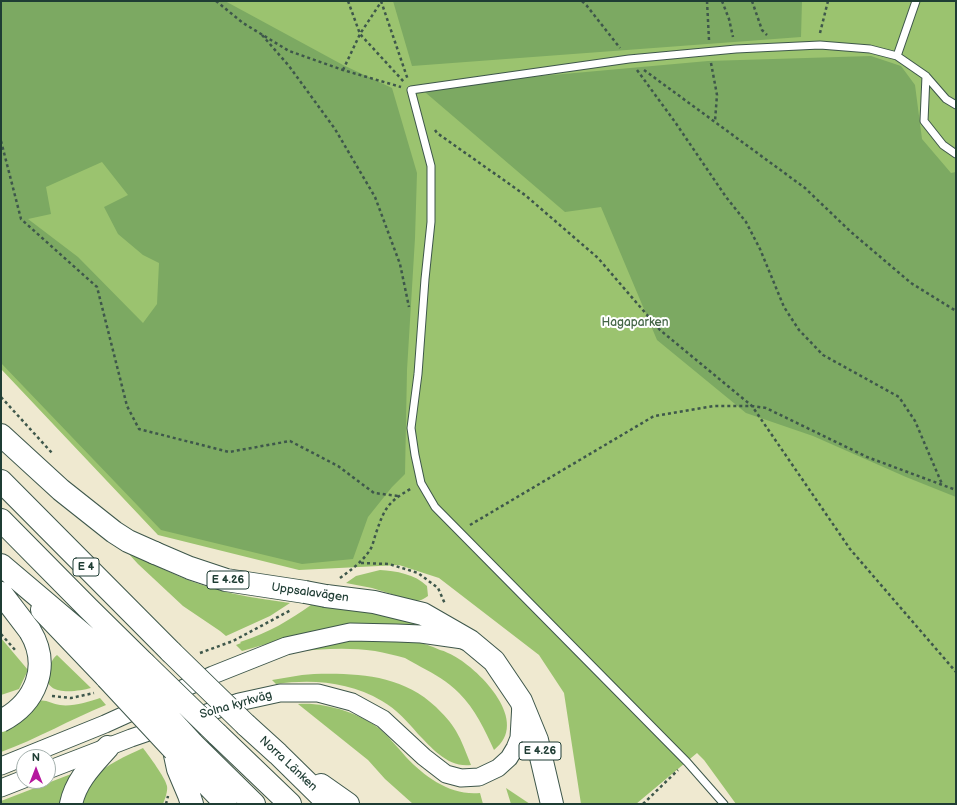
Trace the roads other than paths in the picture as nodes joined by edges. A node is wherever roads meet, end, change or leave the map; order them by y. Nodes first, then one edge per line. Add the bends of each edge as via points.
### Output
1 (916, 1) edge
2 (897, 56) junction
3 (926, 76) junction
4 (956, 105) edge
5 (956, 154) edge
6 (1, 435) edge
7 (1, 481) edge
8 (1, 520) edge
9 (1, 566) edge
10 (1, 593) edge
11 (470, 641) junction
12 (125, 670) junction
13 (521, 701) junction
14 (1, 721) edge
15 (108, 747) junction
16 (183, 747) junction
17 (278, 754) junction
18 (1, 766) edge
19 (56, 767) edge
20 (16, 782) edge
21 (1, 788) edge
22 (71, 804) edge
23 (192, 804) edge
24 (226, 804) edge
25 (254, 804) edge
26 (290, 804) edge
27 (329, 804) edge
28 (348, 804) edge
29 (552, 804) edge
30 (724, 804) edge

1 - 2 lane
2 - 3 lane
2 - 30 lane via 870,49 820,45 736,49 629,59 411,90 431,166 431,222 412,428 421,483 435,507 687,762
3 - 4 lane via 946,99
3 - 5 lane via 924,121 943,145
6 - 11 main road, Uppsalavägen / E 4.26, bridge via 61,490 114,532 155,553 226,580 305,592 332,588 423,614
7 - 17 main road, Norra Länken / E 4, bridge via 171,652
8 - 12 main road, E 4 via 88,608
9 - 12 main road
10 - 14 main road, bridge via 36,642 40,669 31,696 15,712
11 - 13 main road, Uppsalavägen / E 4.26 via 494,661
11 - 18 street via 415,634 350,632 286,646
12 - 16 main road, bridge
12 - 26 main road, E 4, bridge via 217,734
13 - 15 street, Solna kyrkväg via 515,748 498,768 479,777 461,778 446,774 383,719 352,702 318,693 280,693 239,702
13 - 29 main road, Uppsalavägen / E 4.26 via 538,740
15 - 19 street, Solna kyrkväg
15 - 22 main road via 86,771 75,789
16 - 23 main road via 178,769
16 - 24 main road
16 - 25 main road
17 - 27 main road, Norra Länken / E 4
17 - 28 main road
20 - 21 street

